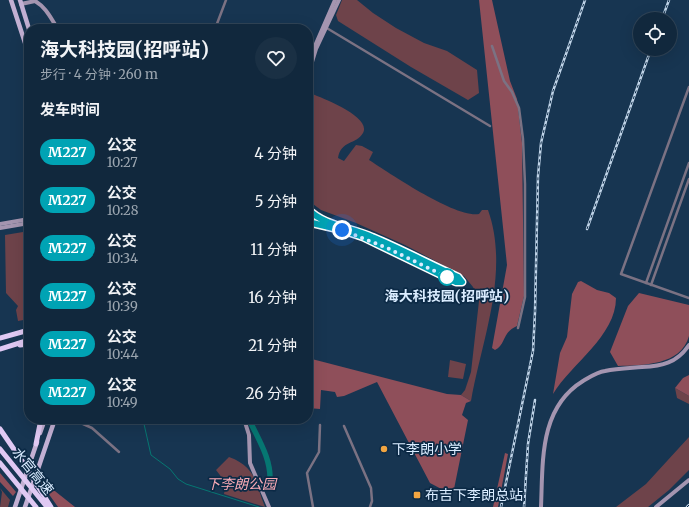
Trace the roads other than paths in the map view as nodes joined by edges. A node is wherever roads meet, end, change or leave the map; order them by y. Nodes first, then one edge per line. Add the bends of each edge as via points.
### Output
1 (11, 0) edge
2 (226, 0) edge
3 (335, 0) edge
4 (339, 0) edge
5 (20, 2) edge
6 (27, 24) edge
7 (55, 24) edge
8 (217, 24) edge
9 (324, 27) junction
10 (24, 39) edge
11 (492, 46) dead end
12 (313, 51) edge
13 (313, 59) edge
14 (689, 87) edge
15 (490, 126) dead end
16 (689, 163) edge
17 (689, 179) edge
18 (313, 213) edge
19 (313, 219) edge
20 (24, 220) edge
21 (325, 222) junction
22 (313, 223) edge
23 (0, 224) edge
24 (24, 224) edge
25 (0, 228) edge
26 (646, 283) junction
27 (651, 285) junction
28 (689, 298) edge
29 (518, 328) dead end
30 (24, 331) edge
31 (0, 338) edge
32 (24, 341) edge
33 (24, 345) edge
34 (689, 346) edge
35 (2, 348) edge
36 (40, 424) edge
37 (43, 424) edge
38 (55, 424) edge
39 (83, 424) edge
40 (246, 424) edge
41 (320, 425) dead end
42 (344, 426) dead end
43 (0, 429) edge
44 (36, 444) junction
45 (0, 449) edge
46 (119, 452) dead end
47 (0, 463) edge
48 (689, 480) edge
49 (39, 493) junction
50 (35, 506) edge
51 (15, 507) edge
52 (25, 507) edge
53 (47, 507) edge
54 (51, 507) edge
55 (269, 507) edge
56 (313, 507) edge
57 (370, 507) edge
58 (541, 507) edge
59 (656, 507) edge

1 - 10 main road
2 - 8 street
3 - 9 street
4 - 9 street
5 - 6 main road
5 - 7 street via 40,3
9 - 12 street
9 - 13 street
9 - 15 street
11 - 29 street via 504,81 519,108 523,139 525,297
14 - 26 street via 622,274
16 - 26 street
17 - 27 street
18 - 21 street
19 - 21 street
20 - 23 street
21 - 22 street via 356,230 389,244 458,277 462,282 456,282 354,234
24 - 25 street
26 - 27 street
27 - 28 street
30 - 31 highway
32 - 35 highway
33 - 35 highway
34 - 58 street via 677,359 664,365 596,374 578,384 561,400 548,429
36 - 44 highway
37 - 44 main road
38 - 52 main road
39 - 46 street via 92,428
40 - 55 street via 249,435 250,463
41 - 56 street via 318,452 307,473
42 - 57 street via 371,488
43 - 49 highway via 22,461
44 - 51 main road
45 - 49 highway, 水官高速
47 - 50 highway, 水官高速
48 - 59 street
49 - 53 highway, 水官高速
49 - 54 highway

